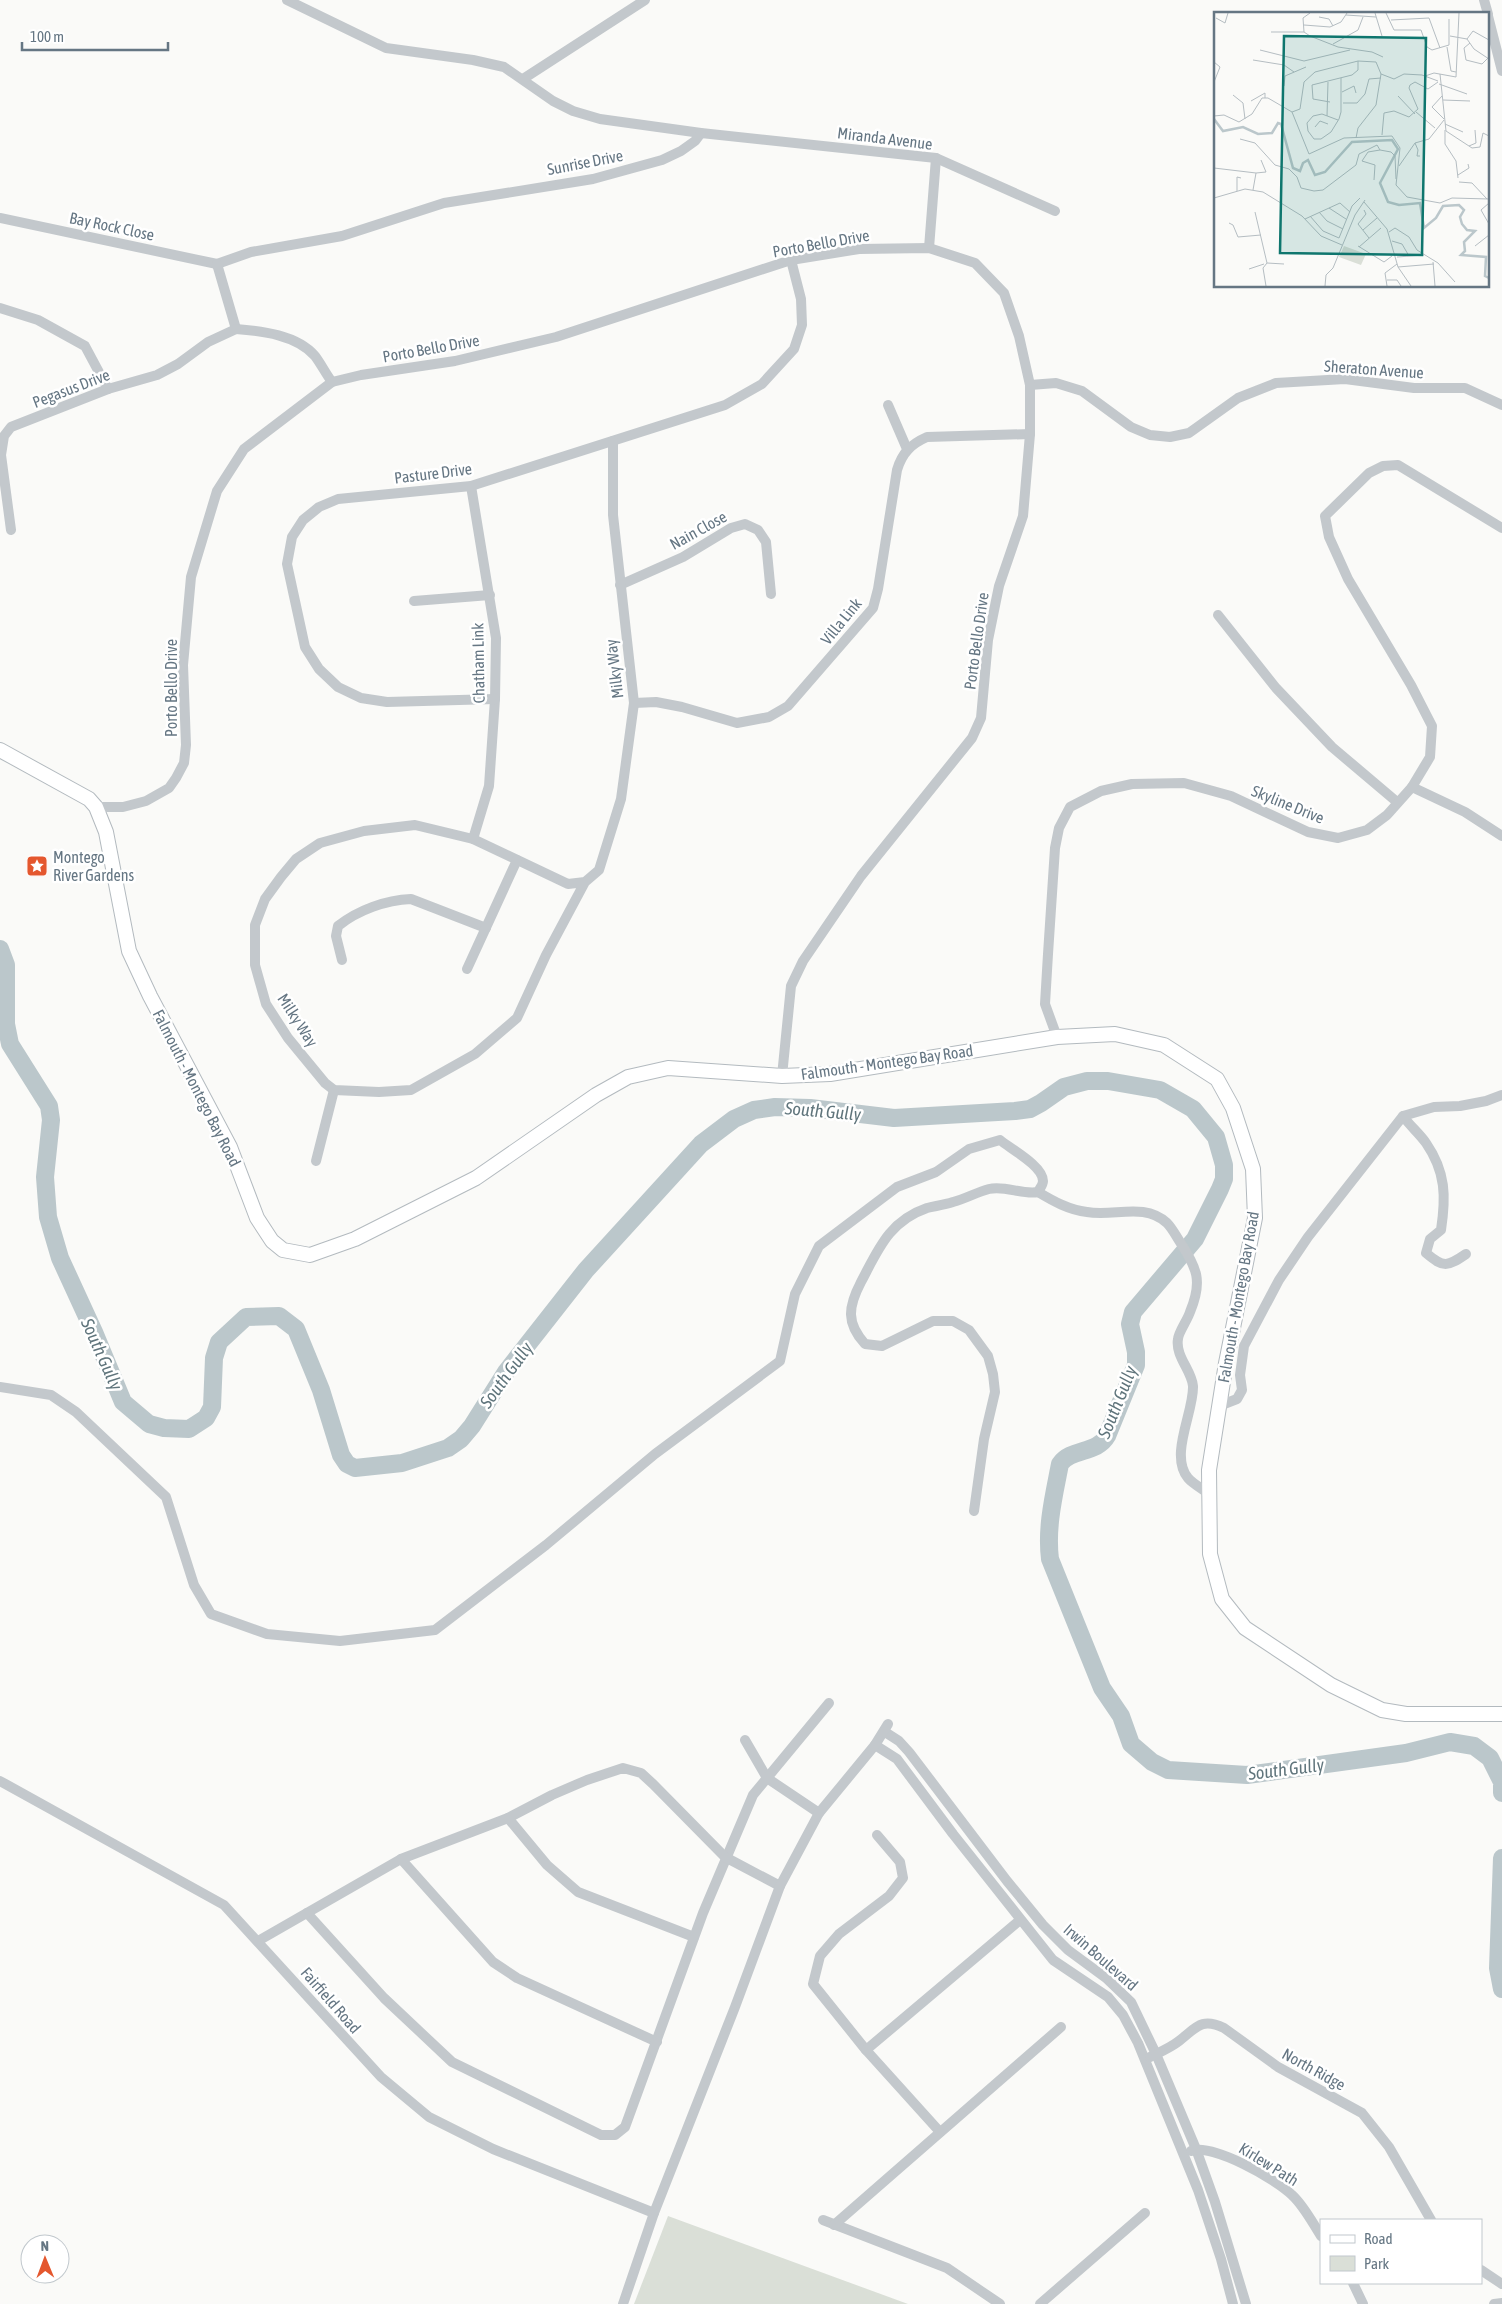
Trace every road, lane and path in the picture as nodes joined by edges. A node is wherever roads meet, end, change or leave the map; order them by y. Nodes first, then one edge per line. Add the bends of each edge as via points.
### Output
1 (287, 0) edge
2 (645, 0) edge
3 (1490, 23) edge
4 (1502, 70) edge
5 (522, 79) junction
6 (701, 133) junction
7 (936, 158) junction
8 (1055, 211) dead end
9 (0, 218) edge
10 (929, 248) junction
11 (791, 260) junction
12 (217, 264) junction
13 (0, 308) edge
14 (236, 329) junction
15 (332, 382) junction
16 (1030, 385) junction
17 (108, 389) junction
18 (1502, 404) edge
19 (888, 405) dead end
20 (1030, 434) junction
21 (613, 441) junction
22 (907, 449) junction
23 (470, 486) junction
24 (1502, 528) edge
25 (11, 530) dead end
26 (620, 585) junction
27 (771, 594) dead end
28 (490, 595) junction
29 (414, 601) dead end
30 (1218, 615) dead end
31 (496, 699) junction
32 (634, 703) junction
33 (0, 750) edge
34 (1412, 787) junction
35 (1397, 802) junction
36 (96, 807) junction
37 (1502, 836) edge
38 (473, 839) junction
39 (517, 860) junction
40 (585, 882) junction
41 (486, 928) junction
42 (342, 960) dead end
43 (467, 969) dead end
44 (1057, 1037) junction
45 (782, 1076) junction
46 (334, 1090) junction
47 (1502, 1095) edge
48 (1403, 1116) junction
49 (316, 1161) dead end
50 (1038, 1192) junction
51 (1466, 1254) dead end
52 (0, 1387) edge
53 (1219, 1406) junction
54 (1209, 1494) junction
55 (974, 1511) dead end
56 (828, 1703) dead end
57 (1502, 1714) edge
58 (745, 1740) dead end
59 (875, 1745) junction
60 (767, 1778) junction
61 (0, 1781) edge
62 (819, 1813) junction
63 (508, 1818) junction
64 (964, 1825) junction
65 (953, 1834) junction
66 (877, 1835) dead end
67 (725, 1857) junction
68 (401, 1859) junction
69 (780, 1886) junction
70 (308, 1913) junction
71 (1020, 1920) junction
72 (1043, 1925) junction
73 (1033, 1935) junction
74 (694, 1937) junction
75 (258, 1941) junction
76 (1093, 1970) junction
77 (1085, 1981) junction
78 (1060, 2027) dead end
79 (656, 2042) junction
80 (866, 2050) junction
81 (1156, 2054) junction
82 (1145, 2059) junction
83 (940, 2132) junction
84 (1196, 2149) junction
85 (1183, 2154) junction
86 (654, 2212) junction
87 (1145, 2212) dead end
88 (1430, 2219) edge
89 (823, 2220) dead end
90 (834, 2225) junction
91 (1320, 2234) edge
92 (1482, 2271) edge
93 (1353, 2284) edge
94 (1502, 2284) edge
95 (1502, 2303) edge
96 (623, 2304) edge
97 (1000, 2304) edge
98 (1040, 2304) edge
99 (1233, 2304) edge
100 (1246, 2304) edge
101 (1363, 2304) edge
102 (1494, 2304) edge

1 - 5 street, Sunrise Drive via 386,48 504,67
2 - 5 street
3 - 4 street
5 - 6 street, Sunrise Drive via 573,112
6 - 7 street, Miranda Avenue
6 - 12 street, Sunrise Drive via 681,151 662,160 593,179 444,203 342,236 251,252
7 - 8 street, Miranda Avenue
7 - 10 street
9 - 12 street, Bay Rock Close
10 - 11 street, Porto Bello Drive via 859,249
10 - 16 street, Porto Bello Drive via 975,264 1004,294 1020,336
11 - 15 street, Porto Bello Drive via 556,337 455,361
11 - 21 street, Pasture Drive via 801,299 802,325 794,349 762,384 724,405
12 - 14 street
13 - 17 street via 38,320 85,346
14 - 15 street via 295,341 314,355
14 - 17 street, Pegasus Drive via 208,342 157,375
15 - 36 street, Porto Bello Drive via 244,449 217,491 191,577 183,665 186,745 184,763 176,778 169,788 146,801 123,807
16 - 18 street, Sheraton Avenue via 1056,383 1082,391 1131,427 1150,435 1170,437 1189,433 1238,398 1284,382 1345,379 1414,388 1465,388
16 - 20 street, Porto Bello Drive
17 - 25 street, Pegasus Drive via 11,426 4,436 1,456
19 - 22 street
20 - 22 street via 927,437
20 - 45 street, Porto Bello Drive via 1023,516 999,586 988,640 981,718 972,738 861,876 803,961 791,986
21 - 23 street, Pasture Drive
21 - 26 street, Milky Way via 613,515
22 - 32 street, Villa Link via 897,470 873,608 788,706 769,718 736,723 682,707 656,702
23 - 28 street, Chatham Link
23 - 31 street, Pasture Drive via 338,499 319,507 303,520 292,537 287,564 305,647 319,669 338,687 361,698 387,702
24 - 34 street, Skyline Drive via 1398,465 1384,466 1369,473 1325,516 1329,537 1348,579 1412,685 1432,726 1430,757
26 - 27 street, Nain Close via 683,557 731,528 745,524 758,530 766,542
26 - 32 street, Milky Way
28 - 29 street
28 - 31 street, Chatham Link via 496,638
30 - 35 street via 1276,688 1332,747
31 - 38 street, Chatham Link via 488,786
32 - 40 street, Milky Way via 621,799 603,862 593,877
33 - 36 main road via 82,795
34 - 35 street, Skyline Drive
34 - 37 street via 1465,812
35 - 44 street, Skyline Drive via 1387,815 1367,830 1338,838 1308,832 1231,796 1184,783 1132,784 1101,791 1070,807 1059,828 1055,848 1045,1004
36 - 45 main road, Falmouth - Montego Bay Road via 106,832 129,951 230,1147 257,1218 272,1241 283,1250 310,1255 355,1239 476,1178 596,1095 628,1077 668,1068
38 - 39 street, Milky Way
38 - 46 street, Milky Way via 415,825 364,831 320,843 296,859 265,899 255,925 255,965 266,1004 288,1038
39 - 40 street, Milky Way via 568,884
39 - 41 street
40 - 46 street, Milky Way via 517,1018 475,1054 411,1090
41 - 42 street via 412,899 400,899 367,910 338,926 336,936
41 - 43 street
44 - 45 main road, Falmouth - Montego Bay Road via 830,1074
44 - 53 main road, Falmouth - Montego Bay Road via 1115,1034 1164,1045 1217,1079 1233,1108 1253,1170 1254,1218
46 - 49 street
47 - 48 street via 1486,1101 1434,1107
48 - 51 street via 1425,1143 1445,1188 1442,1230 1430,1239 1426,1253 1439,1264 1451,1264
48 - 53 street via 1308,1237 1279,1280 1244,1346 1240,1375 1242,1390 1237,1399
50 - 52 street via 1042,1178 1032,1162 1000,1140 969,1149 936,1172 897,1187 819,1246 795,1294 780,1361 656,1454 546,1545 435,1630 340,1641 266,1634 211,1614 194,1585 166,1497 76,1412 51,1395
50 - 54 street via 1072,1209 1086,1212 1140,1211 1157,1215 1168,1224 1192,1260 1199,1284 1178,1340 1193,1384 1192,1407 1183,1434 1182,1462 1188,1478
50 - 55 street via 990,1189 908,1216 893,1227 852,1298 854,1332 865,1344 882,1346 933,1321 953,1320 969,1330 988,1356 995,1392 984,1439
53 - 54 main road, Falmouth - Montego Bay Road via 1209,1470
54 - 57 main road, Falmouth - Montego Bay Road via 1212,1565 1222,1599 1245,1628 1331,1685 1382,1710 1406,1714
56 - 60 street
58 - 60 street
59 - 62 street
59 - 64 street, Irwin Boulevard via 886,1728 900,1741
59 - 65 street, Irwin Boulevard via 897,1759
60 - 62 street
60 - 67 street via 752,1795
61 - 75 street, Fairfield Road via 224,1905
62 - 69 street
63 - 67 street via 552,1795 623,1768 641,1773
63 - 68 street
63 - 74 street via 546,1865 578,1892
64 - 65 street
64 - 72 street, Irwin Boulevard
65 - 71 street, Irwin Boulevard
66 - 80 street via 900,1862 903,1878 889,1896 839,1934 820,1956 813,1984
67 - 69 street
67 - 74 street
68 - 70 street
68 - 79 street via 493,1962 517,1978
69 - 86 street
70 - 75 street
70 - 79 street via 384,1998 452,2062 601,2135 615,2135 626,2127
71 - 73 street, Irwin Boulevard
71 - 80 street
72 - 73 street
72 - 76 street, Irwin Boulevard
73 - 77 street, Irwin Boulevard via 1053,1960
74 - 79 street
75 - 86 street, Fairfield Road via 381,2077 429,2117 493,2148
76 - 77 street
76 - 81 street, Irwin Boulevard via 1131,2002
77 - 82 street, Irwin Boulevard via 1108,1997 1122,2015
78 - 83 street
80 - 83 street
81 - 82 street, North Ridge
81 - 84 street, Irwin Boulevard
81 - 88 street, North Ridge via 1201,2024 1216,2024 1224,2028 1278,2067 1362,2114 1392,2153
82 - 85 street, Irwin Boulevard
83 - 90 street
84 - 85 street
84 - 91 street, Kirlew Path via 1224,2154 1282,2187 1297,2200
84 - 100 street, Irwin Boulevard
85 - 99 street, Irwin Boulevard
86 - 96 street
87 - 98 street
89 - 90 street
90 - 97 street via 947,2268
92 - 94 street
93 - 101 street
95 - 102 street

